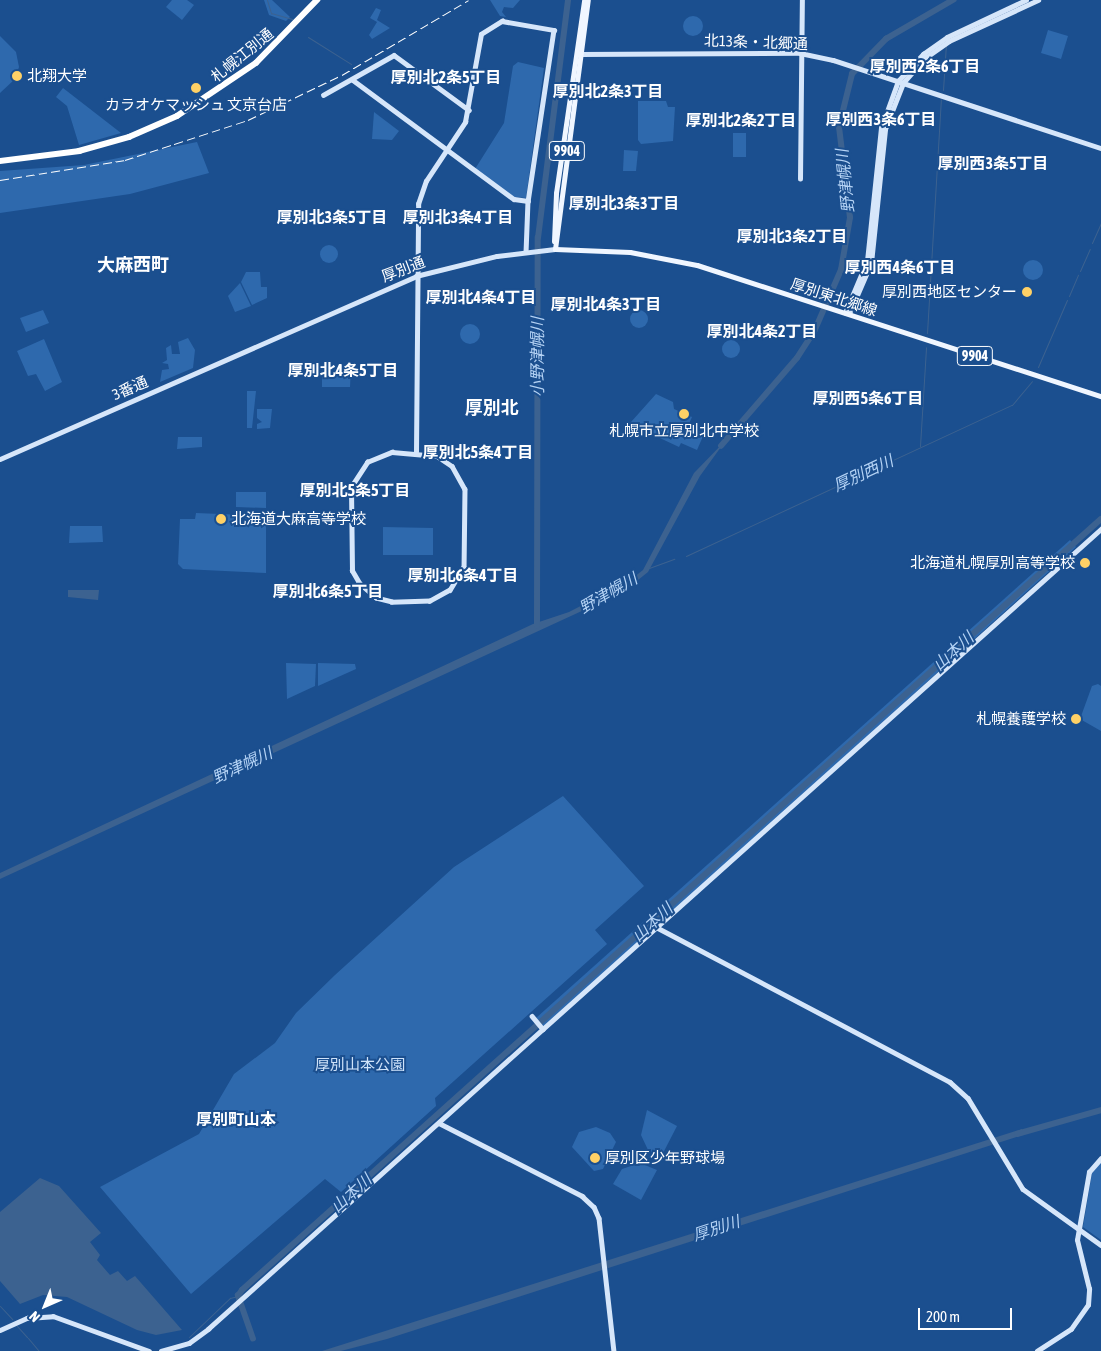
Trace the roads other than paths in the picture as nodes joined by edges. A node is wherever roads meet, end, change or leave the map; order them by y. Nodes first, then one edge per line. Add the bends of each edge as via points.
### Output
1 (317, 0) edge
2 (584, 0) edge
3 (588, 0) edge
4 (802, 0) edge
5 (1026, 0) edge
6 (1038, 0) edge
7 (964, 30) junction
8 (800, 53) junction
9 (579, 54) junction
10 (353, 80) junction
11 (901, 82) junction
12 (323, 95) dead end
13 (469, 110) junction
14 (1101, 148) edge
15 (447, 150) junction
16 (0, 161) edge
17 (800, 179) dead end
18 (528, 201) junction
19 (555, 249) junction
20 (529, 251) junction
21 (416, 276) junction
22 (845, 313) junction
23 (269, 340) joint
24 (1101, 396) edge
25 (416, 452) junction
26 (0, 459) edge
27 (1101, 529) edge
28 (658, 928) junction
29 (533, 1017) dead end
30 (543, 1029) junction
31 (439, 1123) junction
32 (1101, 1158) edge
33 (1078, 1228) junction
34 (1101, 1245) edge
35 (0, 1330) edge
36 (177, 1350) edge
37 (149, 1351) edge
38 (161, 1351) edge
39 (614, 1351) edge
40 (1037, 1351) edge

1 - 16 highway, 札幌江別通 via 256,63 177,116 130,137 79,152
2 - 9 main road, 9904
3 - 9 main road, 9904
4 - 8 street
5 - 7 street
6 - 7 street
7 - 11 street via 925,58
8 - 9 street, 北13条・北郷通
8 - 11 street, 北13条・北郷通
8 - 17 street
9 - 19 main road, 9904 via 556,193
10 - 12 street
10 - 13 street via 394,55
10 - 15 street
11 - 14 street, 北13条・北郷通
11 - 22 street via 885,129 871,262
13 - 15 street
13 - 18 street via 482,33 504,21 554,30
15 - 18 street via 514,199
15 - 21 street via 426,180 418,204
18 - 20 street
19 - 20 street, 厚別通
19 - 22 main road, 厚別東北郷線 / 9904 via 658,257
20 - 21 street, 厚別通
21 - 23 street, 厚別通
21 - 25 street
22 - 24 main road, 厚別東北郷線 / 9904
23 - 26 street, 3番通
25 - 25 street via 443,459 462,482 465,562 460,578 439,598 425,602 392,602 368,592 352,570 351,486 362,467 379,455
27 - 28 street
28 - 30 street
28 - 33 street via 950,1082 968,1098 1001,1158 1023,1189
29 - 30 street
30 - 31 street
31 - 36 street via 197,1338
31 - 39 street via 589,1201 599,1218
32 - 33 street via 1090,1172
33 - 34 street
33 - 40 street via 1077,1246 1088,1284 1088,1304 1071,1329
35 - 37 street via 27,1318 53,1316
36 - 38 street

